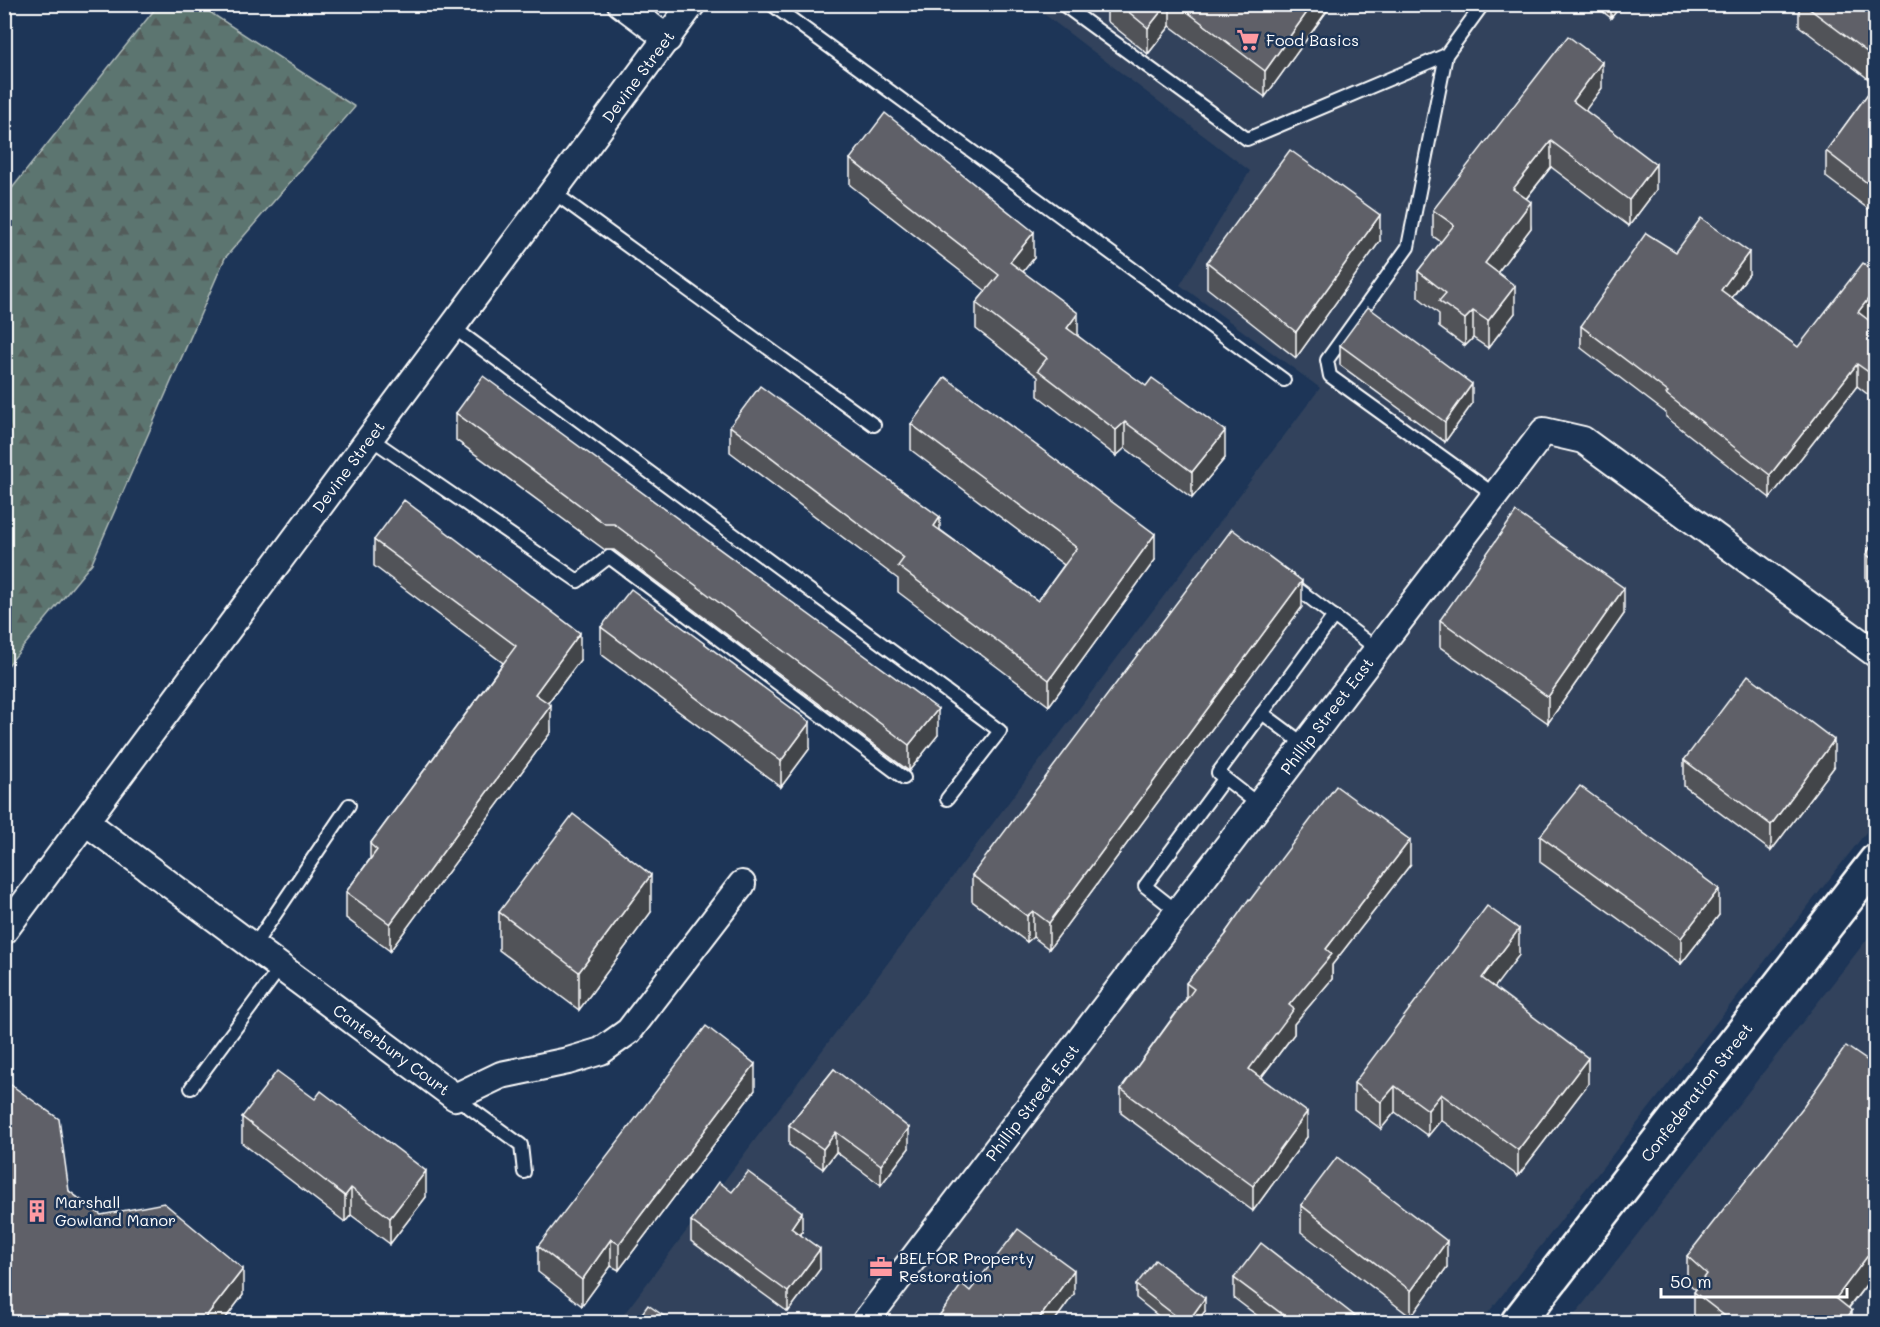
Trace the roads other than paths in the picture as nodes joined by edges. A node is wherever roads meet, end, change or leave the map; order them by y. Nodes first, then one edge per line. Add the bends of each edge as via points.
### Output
1 (621, 4) edge
2 (692, 4) edge
3 (771, 4) edge
4 (1062, 4) edge
5 (1483, 4) edge
6 (668, 39) junction
7 (1446, 55) junction
8 (553, 192) junction
9 (454, 328) junction
10 (1284, 380) dead end
11 (874, 425) dead end
12 (370, 438) junction
13 (1495, 495) junction
14 (1281, 577) edge
15 (1334, 616) junction
16 (1377, 649) junction
17 (1875, 654) edge
18 (1262, 714) junction
19 (1305, 745) junction
20 (904, 778) dead end
21 (1224, 778) junction
22 (947, 799) dead end
23 (349, 805) dead end
24 (1259, 805) junction
25 (86, 822) junction
26 (1875, 861) edge
27 (742, 884) dead end
28 (1178, 912) junction
29 (4, 931) edge
30 (253, 947) junction
31 (280, 968) junction
32 (191, 1088) dead end
33 (455, 1097) junction
34 (524, 1172) dead end
35 (865, 1323) edge
36 (1518, 1323) edge

1 - 6 street
2 - 6 street, Devine Street
3 - 10 lane
4 - 7 lane via 1247,139
5 - 7 lane
6 - 8 street, Devine Street
7 - 13 lane via 1408,247 1327,360 1330,376
8 - 9 street, Devine Street
8 - 11 lane
9 - 12 street, Devine Street
9 - 22 lane via 1000,731
12 - 20 lane via 578,581 609,557
12 - 25 street, Devine Street
13 - 16 street, Phillip Street East
13 - 17 street, Phillip Street East via 1544,431 1583,440
14 - 15 lane
15 - 16 lane
15 - 18 lane
16 - 19 street, Phillip Street East
18 - 19 lane
18 - 21 lane via 1218,773
19 - 24 street, Phillip Street East
21 - 24 lane
21 - 28 lane via 1144,886
23 - 30 lane
24 - 28 street, Phillip Street East
25 - 29 street, Devine Street
25 - 30 street, Canterbury Court
26 - 36 main road, Confederation Street
27 - 33 street, Canterbury Court via 629,1031 601,1051 501,1075
28 - 35 street, Phillip Street East
30 - 31 street, Canterbury Court
31 - 32 lane
31 - 33 street, Canterbury Court
33 - 34 lane via 521,1145

